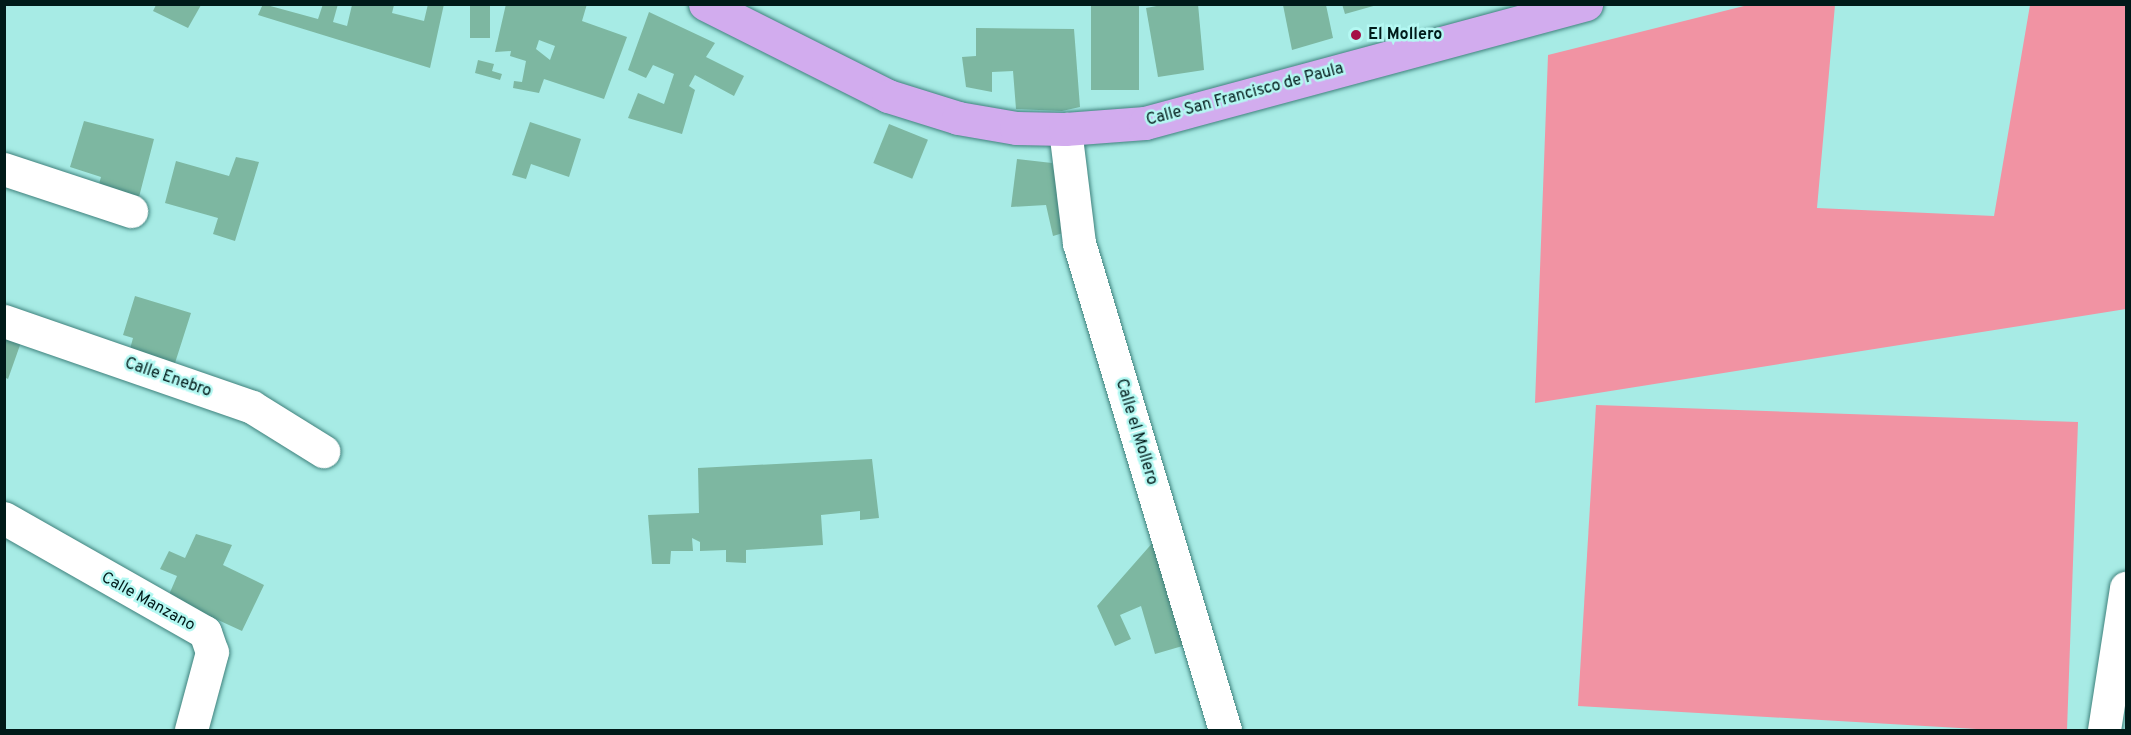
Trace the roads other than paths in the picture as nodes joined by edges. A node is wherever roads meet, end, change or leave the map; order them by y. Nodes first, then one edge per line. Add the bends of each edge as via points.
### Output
1 (705, 4) edge
2 (1586, 4) edge
3 (1065, 129) junction
4 (4, 168) edge
5 (131, 212) dead end
6 (4, 321) edge
7 (323, 452) dead end
8 (4, 518) edge
9 (2127, 588) edge
10 (191, 730) edge
11 (1225, 730) edge
12 (2104, 730) edge

1 - 3 main road, Calle San Francisco de Paula via 888,96 958,118 1016,128
2 - 3 main road, Calle San Francisco de Paula via 1145,123
3 - 11 street, Calle el Mollero via 1079,243
4 - 5 street
6 - 7 street, Calle Enebro via 252,407
8 - 10 street, Calle Manzano via 205,632 212,652
9 - 12 street

